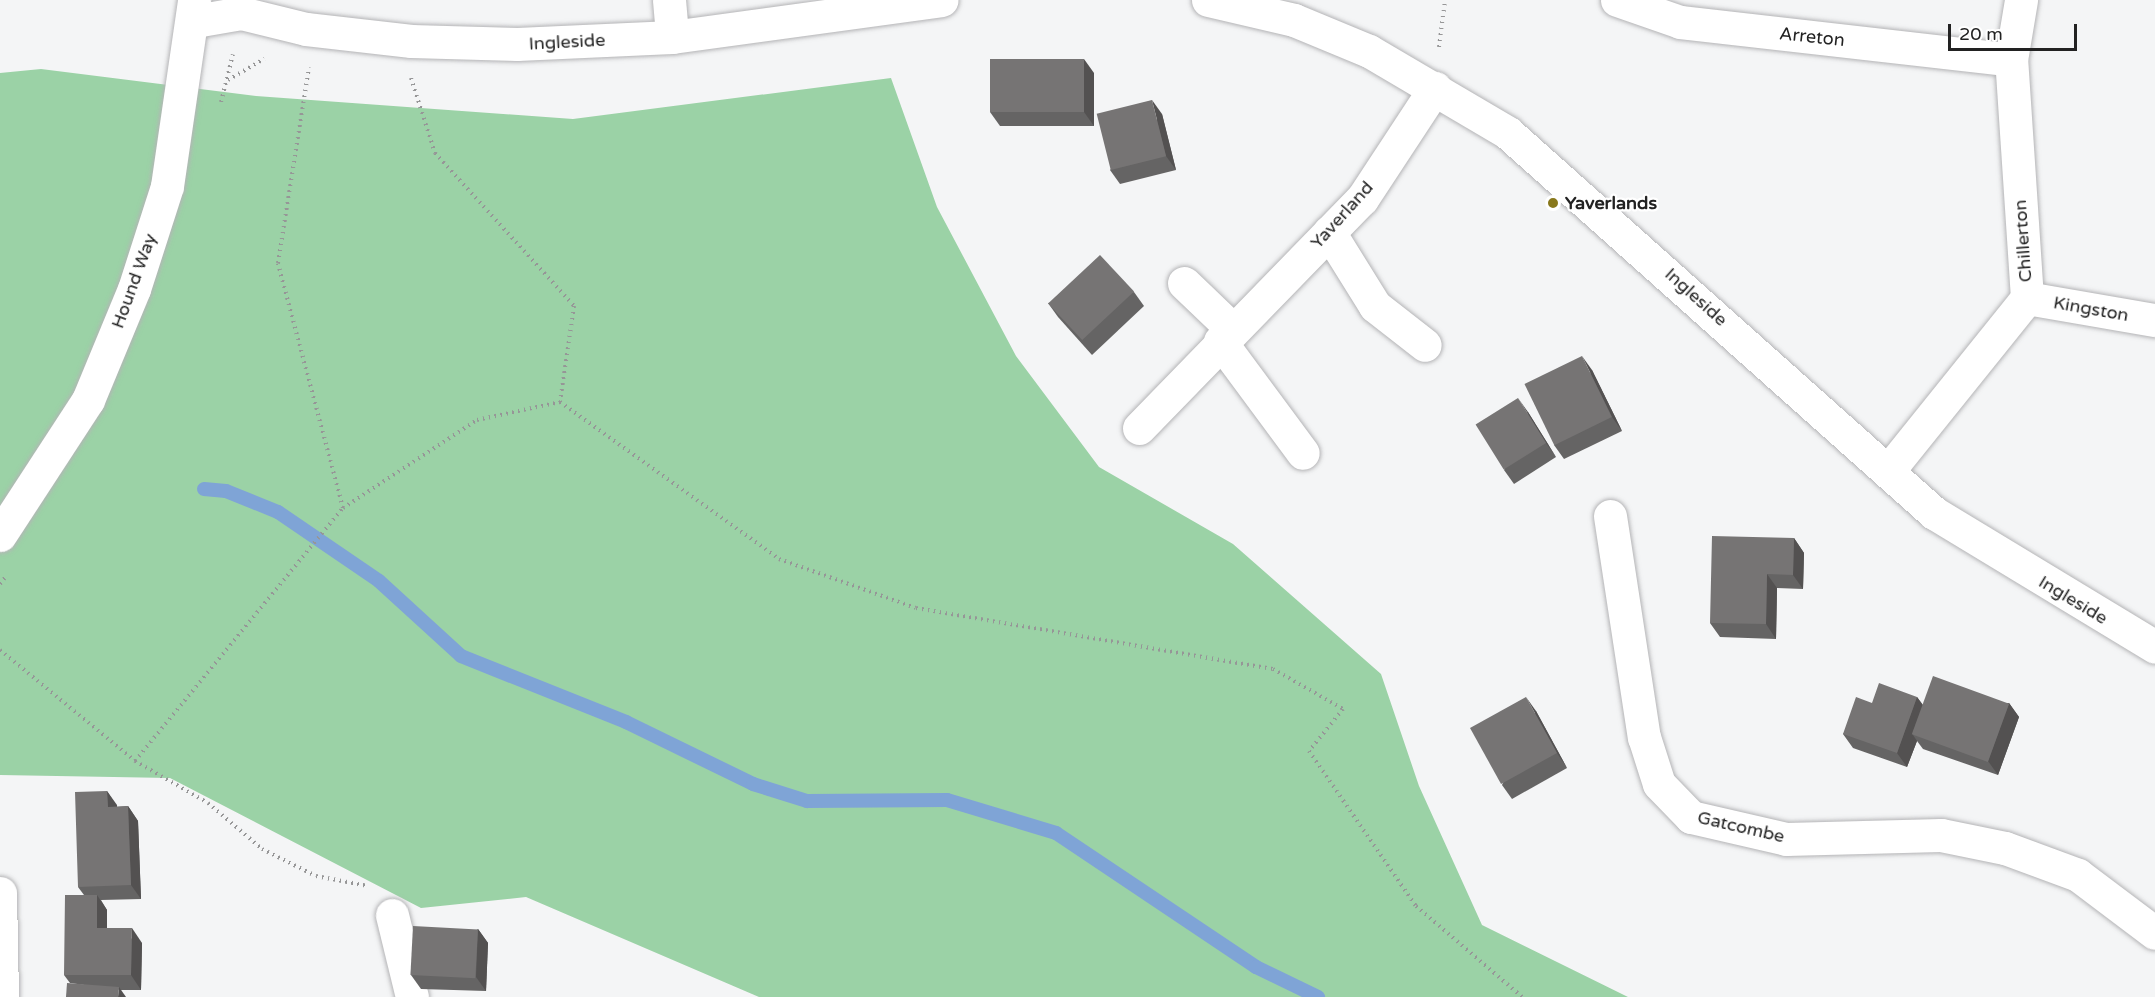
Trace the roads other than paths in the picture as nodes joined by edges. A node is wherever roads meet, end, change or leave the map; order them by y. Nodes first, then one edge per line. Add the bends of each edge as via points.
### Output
1 (669, 0) edge
2 (941, 0) edge
3 (1208, 0) edge
4 (1213, 0) edge
5 (1617, 0) edge
6 (2021, 0) edge
7 (194, 10) edge
8 (672, 37) junction
9 (2011, 60) junction
10 (1435, 88) junction
11 (1329, 232) junction
12 (1184, 283) dead end
13 (2027, 298) junction
14 (2155, 320) edge
15 (1226, 335) junction
16 (1425, 345) dead end
17 (1139, 428) dead end
18 (1304, 453) dead end
19 (1888, 471) junction
20 (1610, 516) dead end
21 (0, 535) edge
22 (2155, 647) edge
23 (0, 893) edge
24 (392, 915) road end
25 (2155, 933) edge
26 (2, 997) edge
27 (412, 997) edge

1 - 8 street
2 - 8 street, Ingleside
3 - 4 street, Ingleside
4 - 10 street, Ingleside via 1294,20 1369,51
5 - 9 street, Arreton via 1680,22
6 - 9 street, Chillerton
7 - 8 street, Ingleside via 241,13 306,29 422,41 517,44
7 - 21 street, Hound Way via 167,186 134,289 88,400
9 - 13 street, Chillerton
10 - 11 street, Yaverland via 1362,199
10 - 19 street, Ingleside via 1508,133 1598,208
11 - 15 street, Yaverland
11 - 16 street via 1375,306
12 - 15 street
13 - 14 street, Kingston
13 - 19 street, Chillerton
15 - 17 street, Yaverland
15 - 18 street
19 - 22 street, Ingleside via 1934,513
20 - 25 street, Gatcombe via 1644,737 1659,784 1691,817 1786,839 1941,835 2005,848 2078,874
23 - 26 street
24 - 27 street

